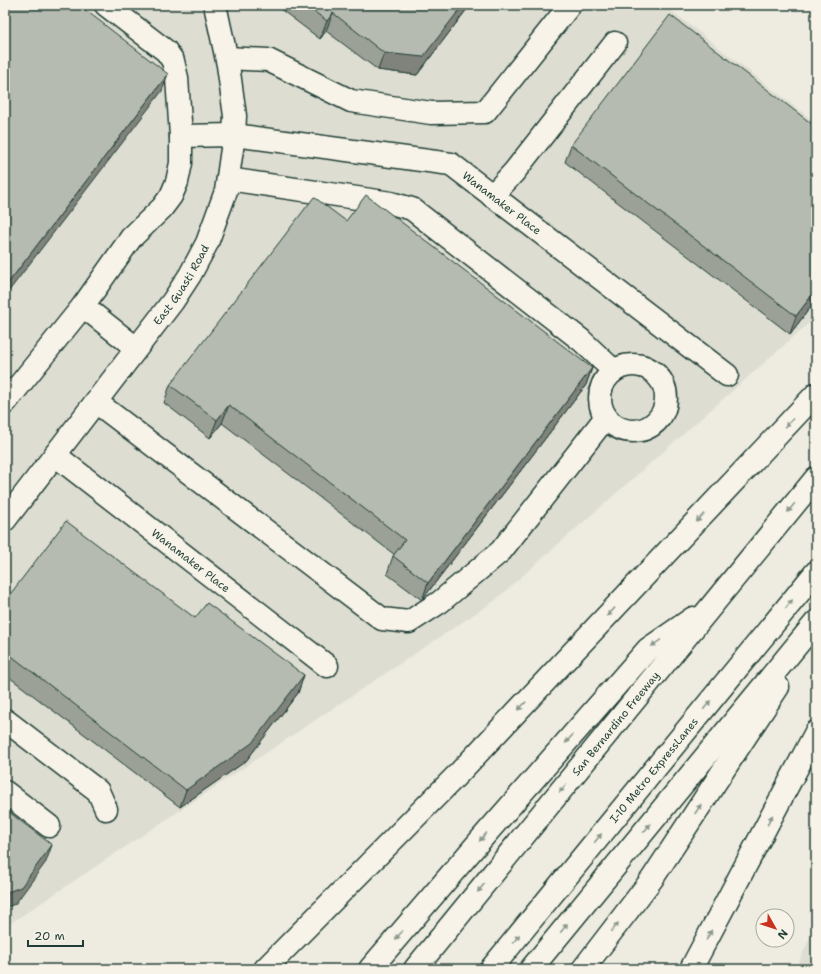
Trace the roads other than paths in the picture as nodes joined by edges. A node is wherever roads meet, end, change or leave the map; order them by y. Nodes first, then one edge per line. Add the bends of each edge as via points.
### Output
1 (106, 5) edge
2 (214, 5) edge
3 (570, 5) edge
4 (615, 43) dead end
5 (227, 58) junction
6 (182, 136) junction
7 (234, 136) junction
8 (228, 179) junction
9 (492, 196) junction
10 (83, 306) junction
11 (136, 348) junction
12 (614, 372) junction
13 (727, 376) dead end
14 (816, 394) edge
15 (96, 402) junction
16 (5, 403) edge
17 (606, 417) junction
18 (54, 455) junction
19 (816, 478) edge
20 (5, 520) edge
21 (816, 572) edge
22 (712, 605) junction
23 (816, 622) edge
24 (816, 630) edge
25 (327, 666) dead end
26 (5, 720) edge
27 (816, 732) edge
28 (5, 792) edge
29 (106, 809) dead end
30 (48, 826) dead end
31 (265, 969) edge
32 (370, 969) edge
33 (415, 969) edge
34 (491, 969) edge
35 (531, 969) edge
36 (583, 969) edge
37 (691, 969) edge

1 - 6 main road via 166,51 173,61
2 - 5 main road, East Guasti Road
3 - 5 main road via 486,112 431,113 351,101 268,60
4 - 9 main road via 514,172
5 - 7 main road, East Guasti Road
6 - 7 main road, Wanamaker Place
6 - 10 main road via 182,163 171,196 131,238
7 - 8 main road, East Guasti Road
7 - 9 main road, Wanamaker Place via 451,164
8 - 11 main road, East Guasti Road via 207,243 186,281
8 - 12 main road via 390,203 412,209 580,340
9 - 13 main road, Wanamaker Place
10 - 11 main road
10 - 16 main road
11 - 15 main road, East Guasti Road
12 - 17 main road via 606,380 600,401
12 - 17 main road via 634,365 654,372 663,384 666,399 659,419 641,431 618,428
14 -> 31 main road via 459,773
15 - 17 main road via 382,619 409,622 440,602 501,551
15 - 18 main road, East Guasti Road
18 - 20 main road, East Guasti Road
18 - 25 main road, Wanamaker Place
19 -> 22 main road, San Bernardino Freeway
34 -> 21 main road, I-10 Metro ExpressLanes
22 -> 32 main road via 648,649
22 -> 33 main road, San Bernardino Freeway
35 -> 23 main road
36 -> 24 main road via 652,879
26 - 29 main road via 98,791
37 -> 27 main road
28 - 30 main road

